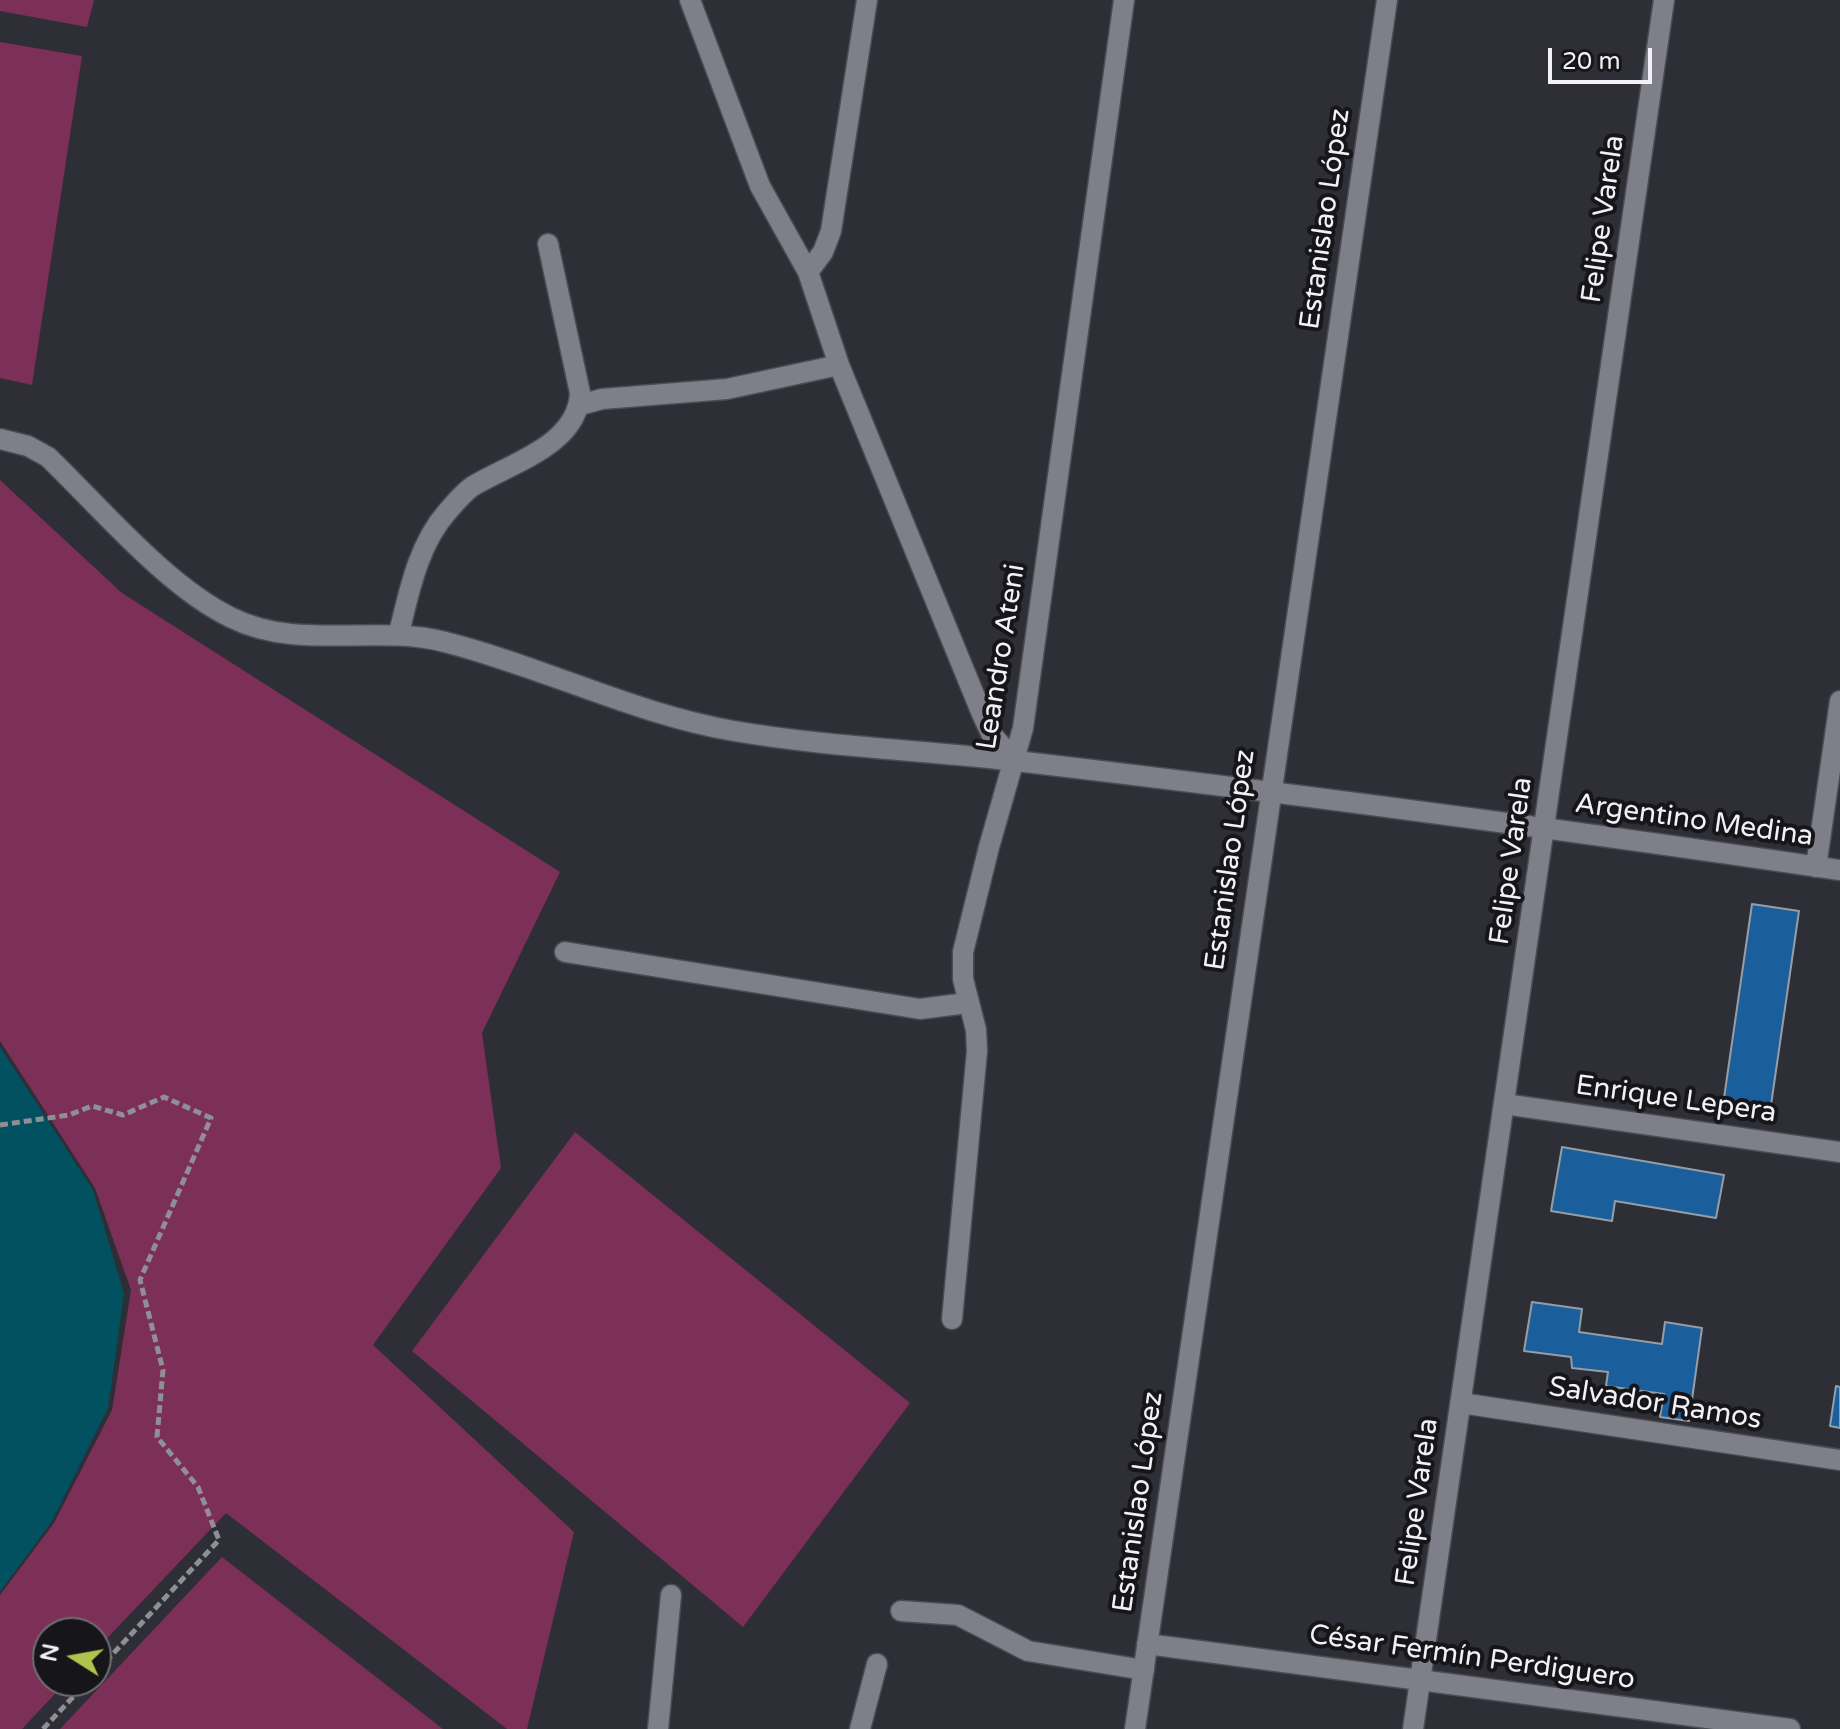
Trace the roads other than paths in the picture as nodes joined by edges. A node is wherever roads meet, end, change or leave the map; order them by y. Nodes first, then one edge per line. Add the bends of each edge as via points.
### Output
1 (690, 0) edge
2 (867, 0) edge
3 (1124, 0) edge
4 (1387, 0) edge
5 (1664, 0) edge
6 (548, 244) dead end
7 (808, 272) junction
8 (839, 365) junction
9 (580, 405) junction
10 (0, 439) edge
11 (399, 633) junction
12 (1840, 701) edge
13 (1015, 761) junction
14 (1269, 794) junction
15 (1545, 827) junction
16 (1816, 867) junction
17 (1840, 870) edge
18 (565, 952) dead end
19 (967, 1003) junction
20 (1504, 1104) junction
21 (1840, 1152) edge
22 (952, 1319) dead end
23 (1461, 1403) junction
24 (1840, 1460) edge
25 (671, 1595) dead end
26 (901, 1611) dead end
27 (1147, 1644) junction
28 (877, 1664) dead end
29 (1144, 1670) junction
30 (1420, 1679) junction
31 (1690, 1722) edge
32 (658, 1729) edge
33 (860, 1729) edge
34 (1135, 1729) edge
35 (1413, 1729) edge
36 (1790, 1729) edge

1 - 7 street via 760,186
2 - 7 street via 831,231
3 - 13 street, Leandro Ateni
4 - 14 street, Estanislao López
5 - 15 street, Felipe Varela
6 - 9 street
7 - 8 street
8 - 9 street via 727,389
8 - 13 street via 982,714
9 - 11 street via 560,436 470,488 444,515 413,577
10 - 11 street, Argentino Medina via 48,457 176,580 236,621 309,637
11 - 13 street, Argentino Medina via 446,642 736,732
12 - 16 street
13 - 14 street, Argentino Medina
13 - 19 street, Leandro Ateni via 963,952
14 - 15 street, Argentino Medina
14 - 27 street, Estanislao López
15 - 16 street, Argentino Medina
15 - 20 street, Felipe Varela
16 - 17 street, Argentino Medina
18 - 19 street via 920,1009
19 - 22 street, Leandro Ateni via 977,1051
20 - 21 street, Enrique Lepera
20 - 23 street, Felipe Varela
23 - 24 street, Salvador Ramos
23 - 30 street, Felipe Varela
25 - 32 street
26 - 29 street via 958,1615 1028,1651
27 - 29 street, Estanislao López
27 - 30 street, César Fermín Perdiguero
28 - 33 street
29 - 34 street, Estanislao López
30 - 31 street, César Fermín Perdiguero
30 - 35 street, Felipe Varela
31 - 36 street, César Fermín Perdiguero

